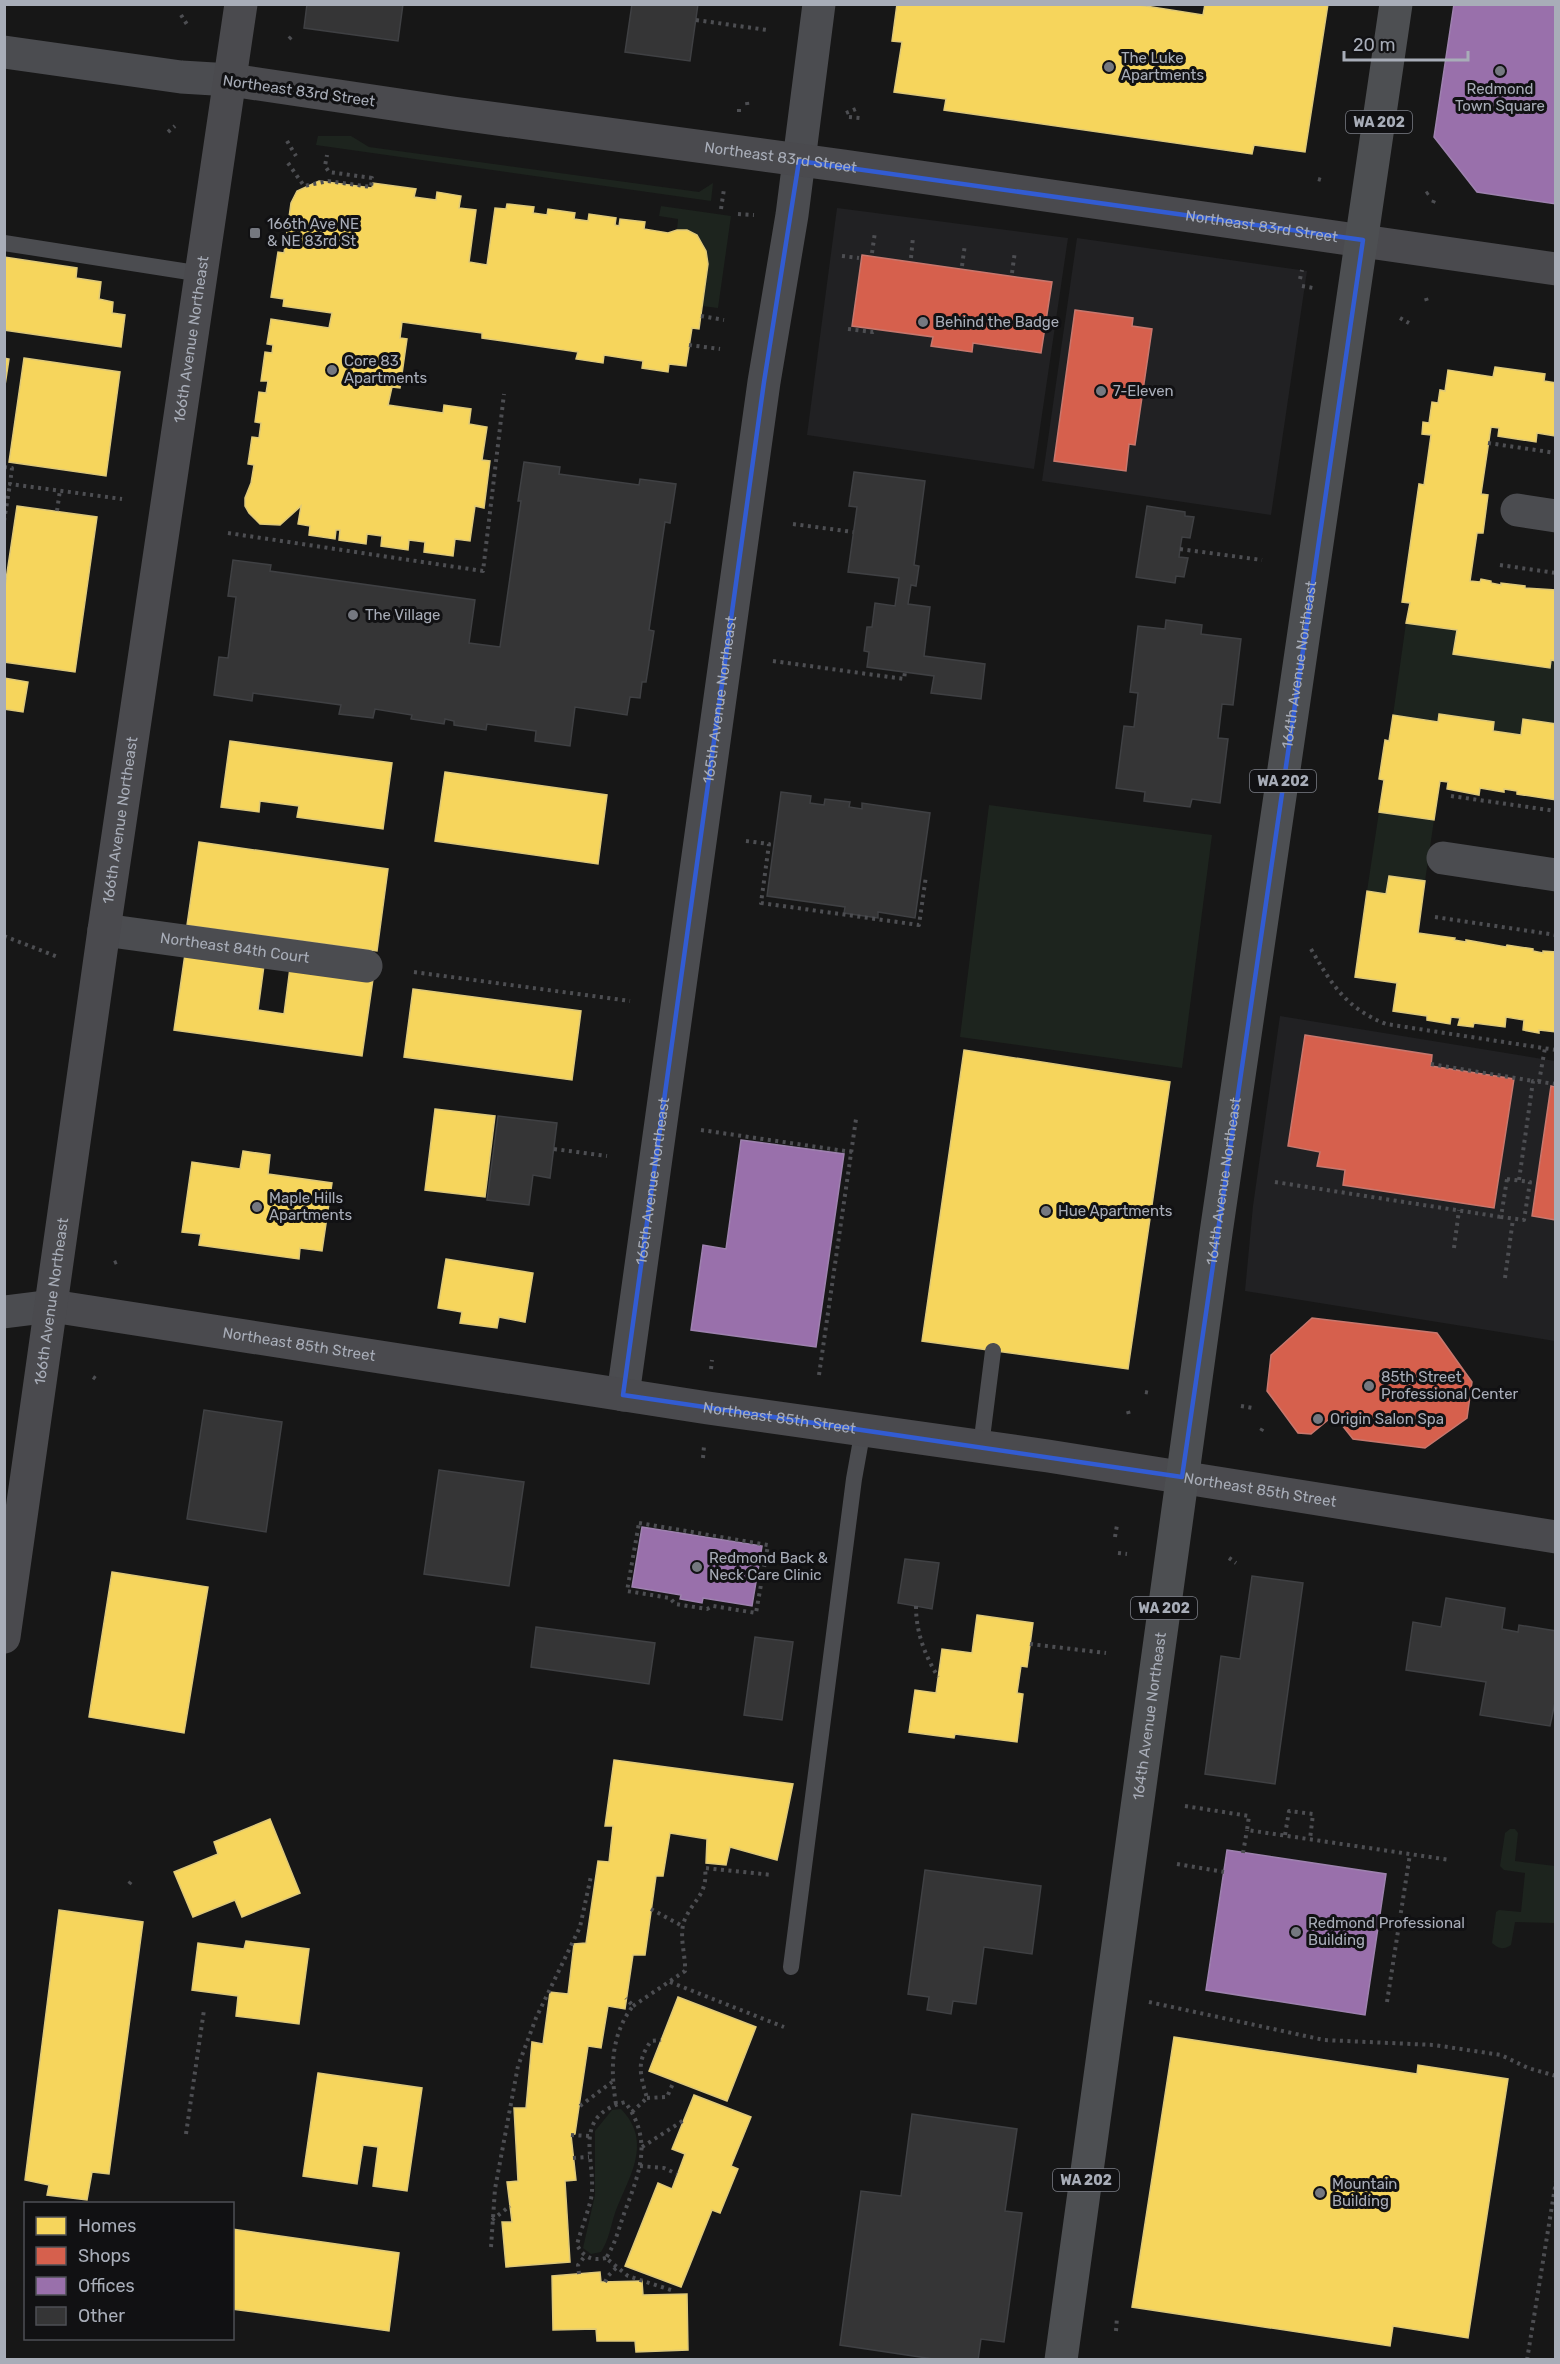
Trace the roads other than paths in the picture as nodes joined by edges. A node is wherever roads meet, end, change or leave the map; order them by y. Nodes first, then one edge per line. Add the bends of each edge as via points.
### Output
1 (241, 4) edge
2 (819, 4) edge
3 (1396, 4) edge
4 (4, 52) edge
5 (231, 80) junction
6 (799, 161) junction
7 (1363, 240) junction
8 (4, 243) edge
9 (1556, 269) edge
10 (202, 274) junction
11 (1517, 510) dead end
12 (1556, 516) edge
13 (1443, 858) dead end
14 (1556, 875) edge
15 (104, 930) junction
16 (366, 966) dead end
17 (52, 1306) junction
18 (4, 1312) edge
19 (993, 1351) dead end
20 (623, 1395) junction
21 (863, 1429) junction
22 (981, 1446) junction
23 (1182, 1477) junction
24 (1556, 1537) edge
25 (4, 1637) edge
26 (791, 1967) dead end
27 (1061, 2360) edge

1 - 5 street, 166th Avenue Northeast
2 - 6 street, 165th Avenue Northeast
3 - 7 main road, 164th Avenue Northeast / WA 202
4 - 5 street, Northeast 83rd Street via 181,77
5 - 6 street, Northeast 83rd Street
5 - 10 street, 166th Avenue Northeast
6 - 7 street, Northeast 83rd Street
6 - 20 street, 165th Avenue Northeast via 761,404
7 - 9 street, Northeast 83rd Street
7 - 23 main road, 164th Avenue Northeast / WA 202
8 - 10 lane
10 - 15 street, 166th Avenue Northeast
11 - 12 street
13 - 14 street
15 - 16 street, Northeast 84th Court
15 - 17 street, 166th Avenue Northeast
17 - 18 street, Northeast 85th Street
17 - 20 street, Northeast 85th Street
17 - 25 street, 166th Avenue Northeast
19 - 22 lane
20 - 21 street, Northeast 85th Street
21 - 22 street, Northeast 85th Street
21 - 26 lane
22 - 23 street, Northeast 85th Street
23 - 24 street, Northeast 85th Street
23 - 27 main road, 164th Avenue Northeast / WA 202

